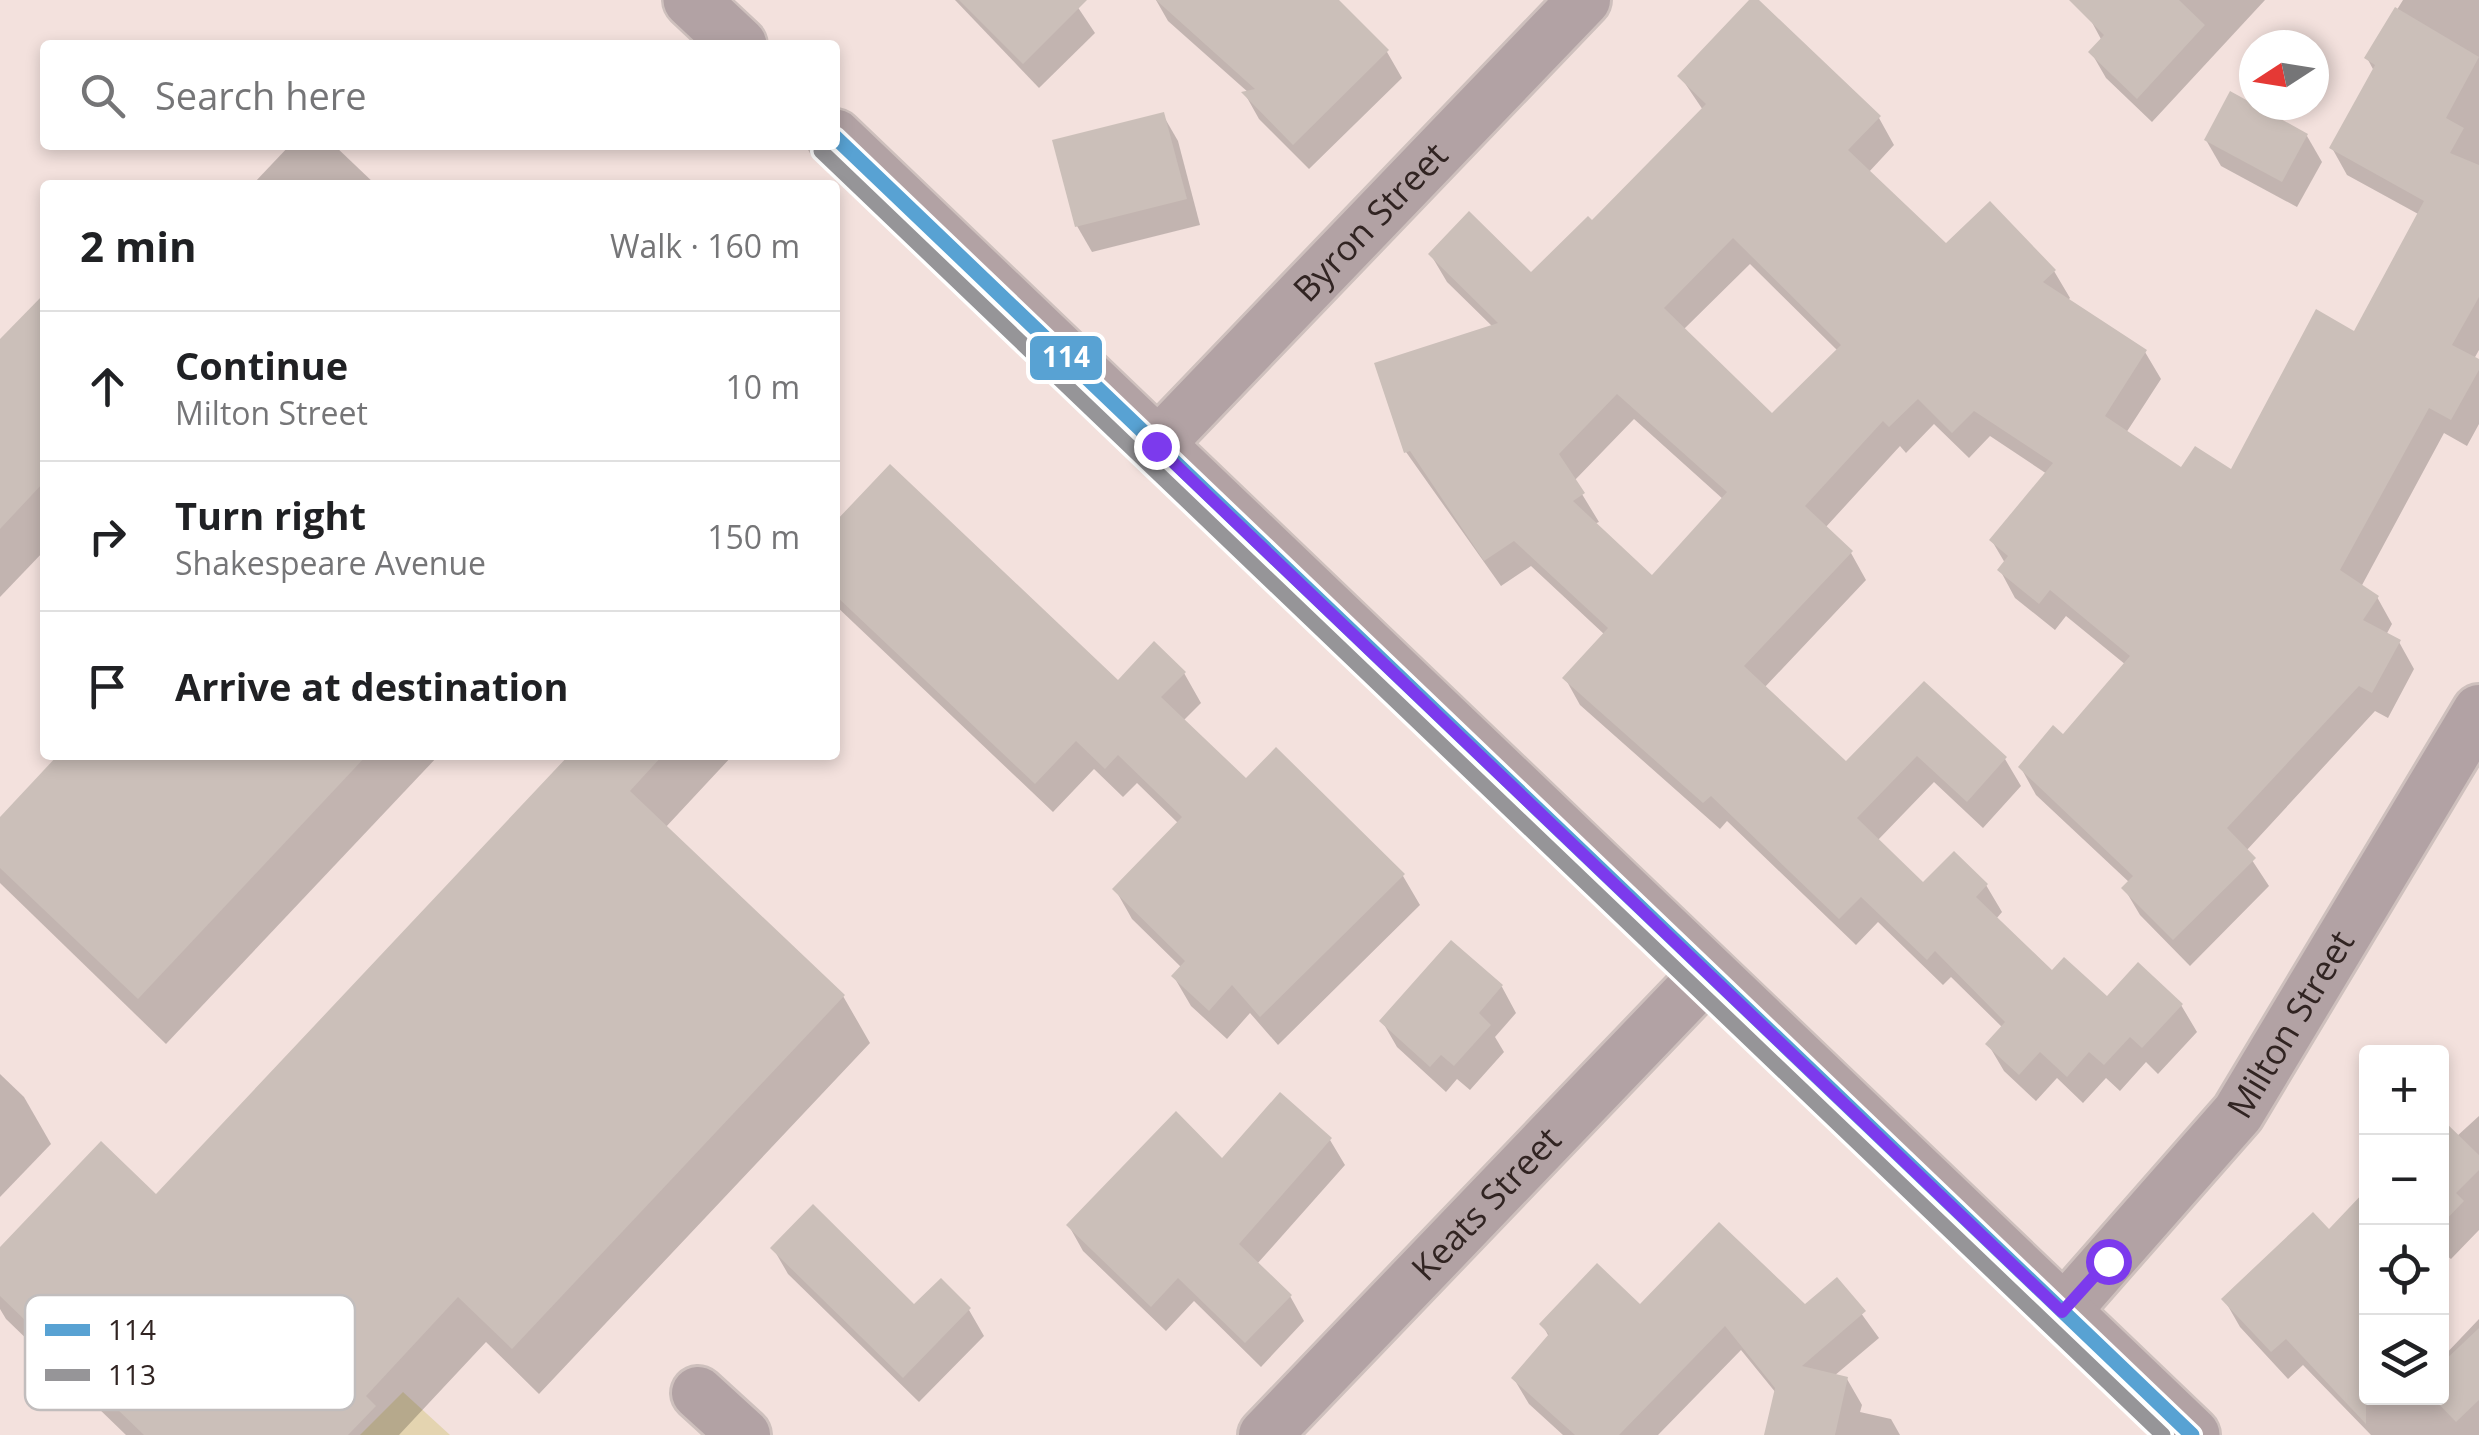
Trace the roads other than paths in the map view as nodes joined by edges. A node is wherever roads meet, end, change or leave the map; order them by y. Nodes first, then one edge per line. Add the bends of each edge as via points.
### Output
1 (690, 0) edge
2 (1584, 0) edge
3 (734, 40) edge
4 (840, 142) edge
5 (1156, 446) junction
6 (2479, 710) edge
7 (1707, 974) junction
8 (2062, 1312) junction
9 (698, 1392) dead end
10 (744, 1435) edge
11 (1265, 1435) edge
12 (2192, 1435) edge

1 - 3 street
2 - 5 street, Byron Street
4 - 5 street
5 - 7 street
6 - 8 street, Milton Street via 2238,1112
7 - 8 street
7 - 11 street, Keats Street
8 - 12 street
9 - 10 street

